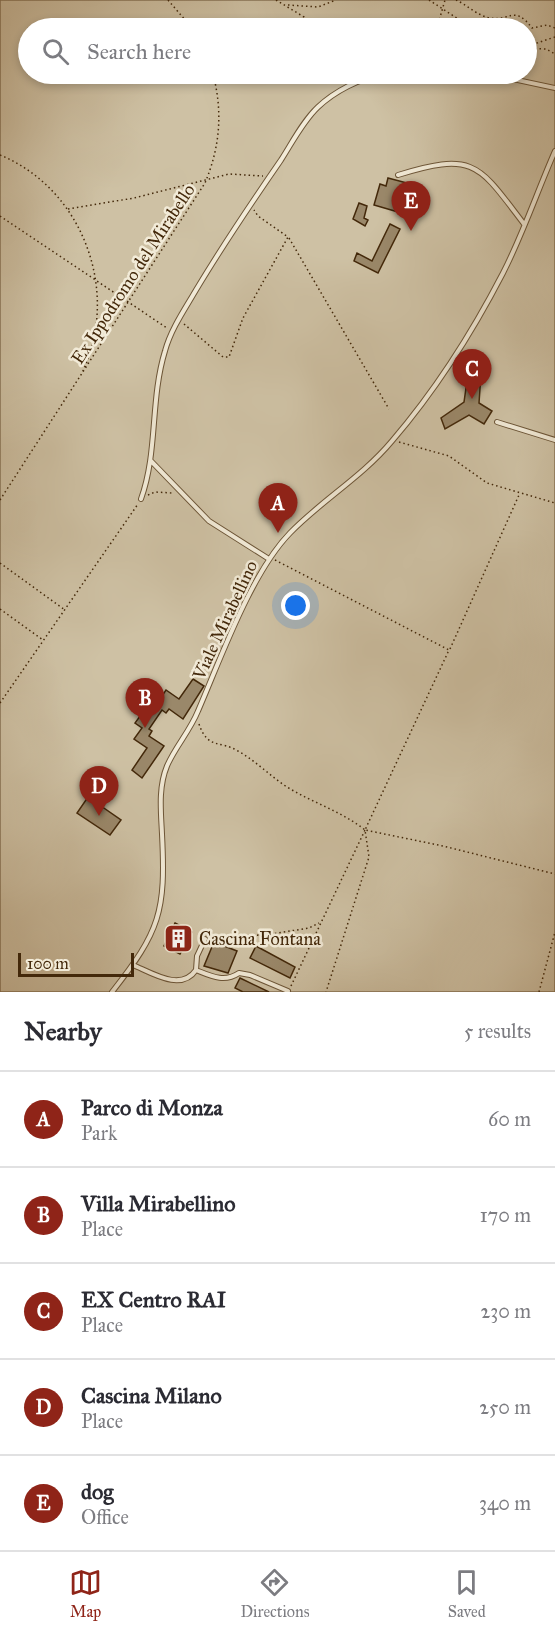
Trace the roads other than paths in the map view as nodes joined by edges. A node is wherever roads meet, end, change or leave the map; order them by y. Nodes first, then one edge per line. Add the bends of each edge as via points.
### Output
1 (354, 84) edge
2 (536, 84) edge
3 (555, 88) edge
4 (555, 151) edge
5 (398, 175) dead end
6 (525, 225) junction
7 (497, 422) dead end
8 (555, 440) edge
9 (150, 460) junction
10 (141, 499) road end
11 (269, 558) junction
12 (205, 939) road end
13 (133, 965) junction
14 (196, 970) junction
15 (288, 991) edge
16 (112, 992) edge

1 - 9 lane via 316,108 178,320 165,347 157,382
2 - 3 lane
4 - 6 lane, Viale Mirabellino
5 - 6 lane via 455,162 477,168
6 - 11 lane, Viale Mirabellino via 502,274 456,353 392,441 354,480 290,533
7 - 8 lane
9 - 10 lane
9 - 11 lane via 209,521
11 - 13 lane, Viale Mirabellino via 164,777 161,911
12 - 14 lane
13 - 14 lane via 177,981 192,976
13 - 16 lane, Viale Mirabellino
14 - 15 lane via 219,979 239,973 250,975

